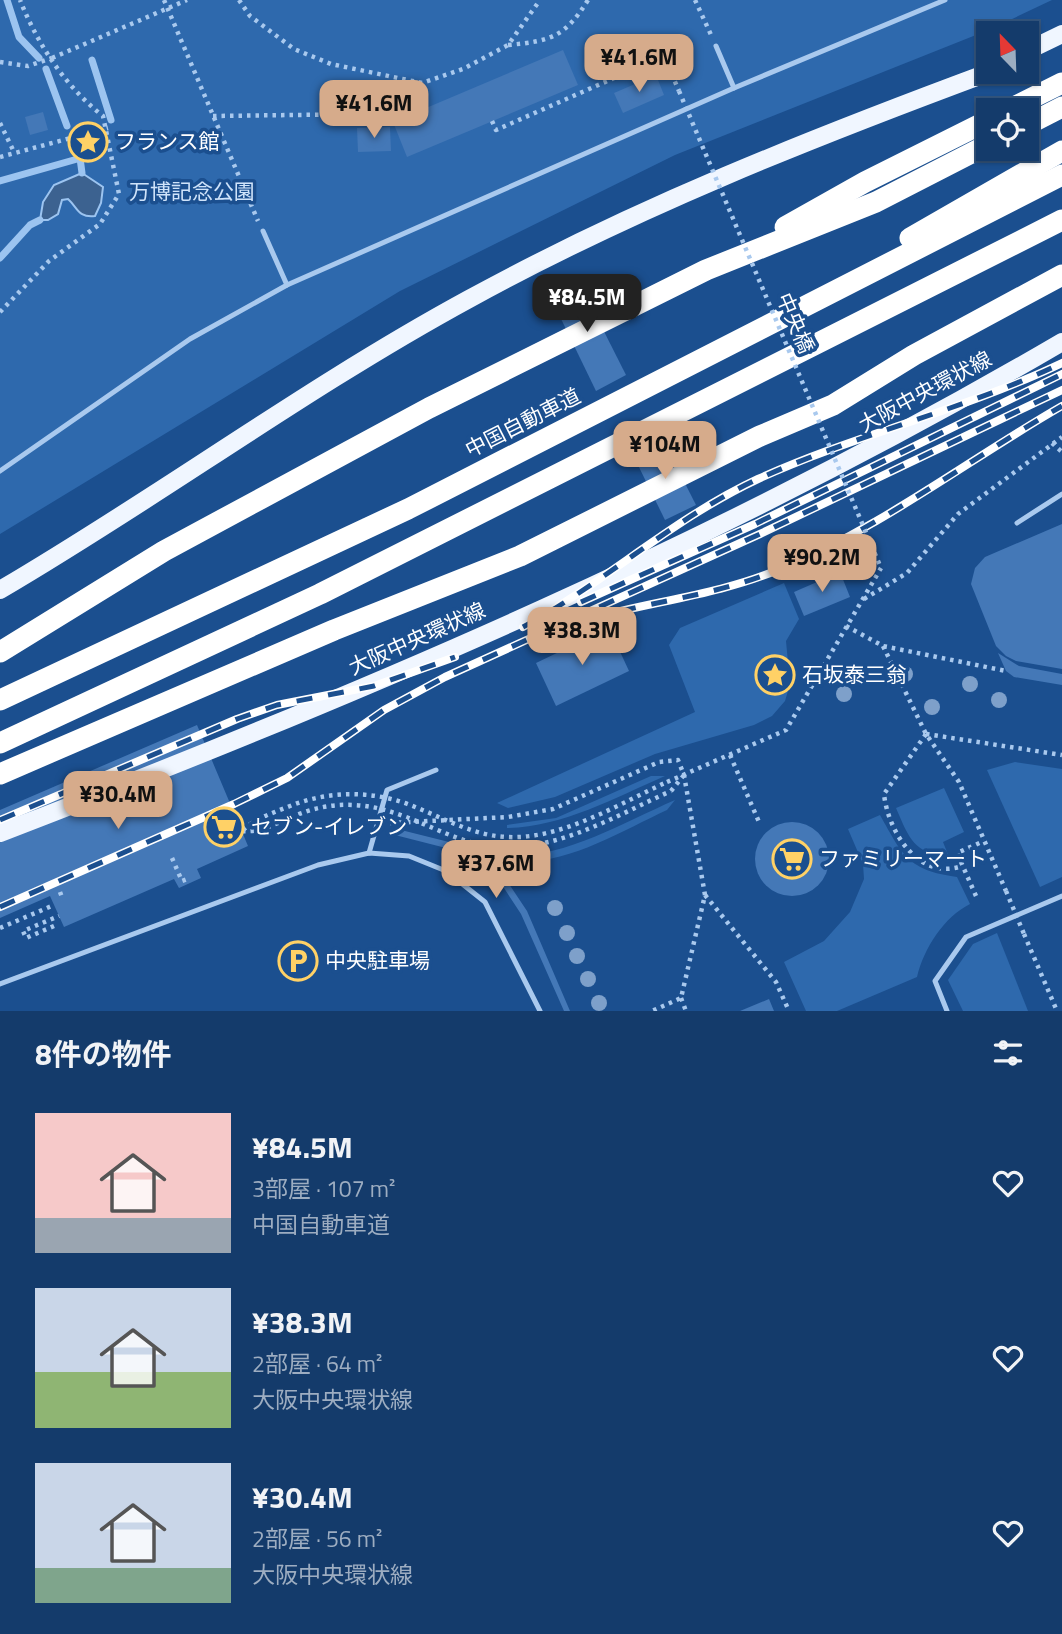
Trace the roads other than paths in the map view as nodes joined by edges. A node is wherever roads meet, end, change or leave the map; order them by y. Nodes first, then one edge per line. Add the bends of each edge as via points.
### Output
1 (945, 0) edge
2 (1062, 34) edge
3 (1040, 45) edge
4 (1062, 45) edge
5 (716, 46) road end
6 (1040, 53) edge
7 (976, 75) edge
8 (1062, 83) edge
9 (734, 88) junction
10 (1032, 98) edge
11 (1062, 107) edge
12 (1039, 119) edge
13 (976, 126) edge
14 (976, 151) edge
15 (1062, 151) edge
16 (1062, 175) edge
17 (1062, 220) edge
18 (263, 231) road end
19 (706, 270) junction
20 (1062, 275) edge
21 (287, 285) junction
22 (1062, 342) edge
23 (703, 359) junction
24 (0, 471) edge
25 (1062, 494) edge
26 (1017, 523) dead end
27 (0, 590) edge
28 (0, 652) edge
29 (0, 700) edge
30 (0, 743) edge
31 (436, 771) dead end
32 (0, 774) edge
33 (0, 833) edge
34 (369, 853) junction
35 (1062, 896) edge
36 (0, 984) edge
37 (540, 1011) edge
38 (947, 1011) edge

1 - 9 lane
2 - 3 main road
4 - 6 main road
5 - 9 lane
7 - 27 main road via 680,196 592,235 467,300 281,410 86,540
8 - 10 highway
9 - 21 lane
11 - 12 highway
13 - 19 highway
14 - 19 highway via 876,202
15 - 23 highway
16 - 23 highway, 中国自動車道
17 - 30 highway via 320,594
18 - 21 lane
19 - 28 highway via 314,469 164,551
20 - 32 highway via 914,355 834,405 760,436 520,556 334,630
21 - 24 lane via 190,339
22 - 33 main road, 大阪中央環状線 via 954,405 623,571 303,714
23 - 29 highway, 中国自動車道 via 408,509
25 - 26 lane
31 - 34 lane via 387,790
34 - 36 lane via 318,865
34 - 37 lane via 409,856 446,871 485,902
35 - 38 lane via 966,937 935,981

